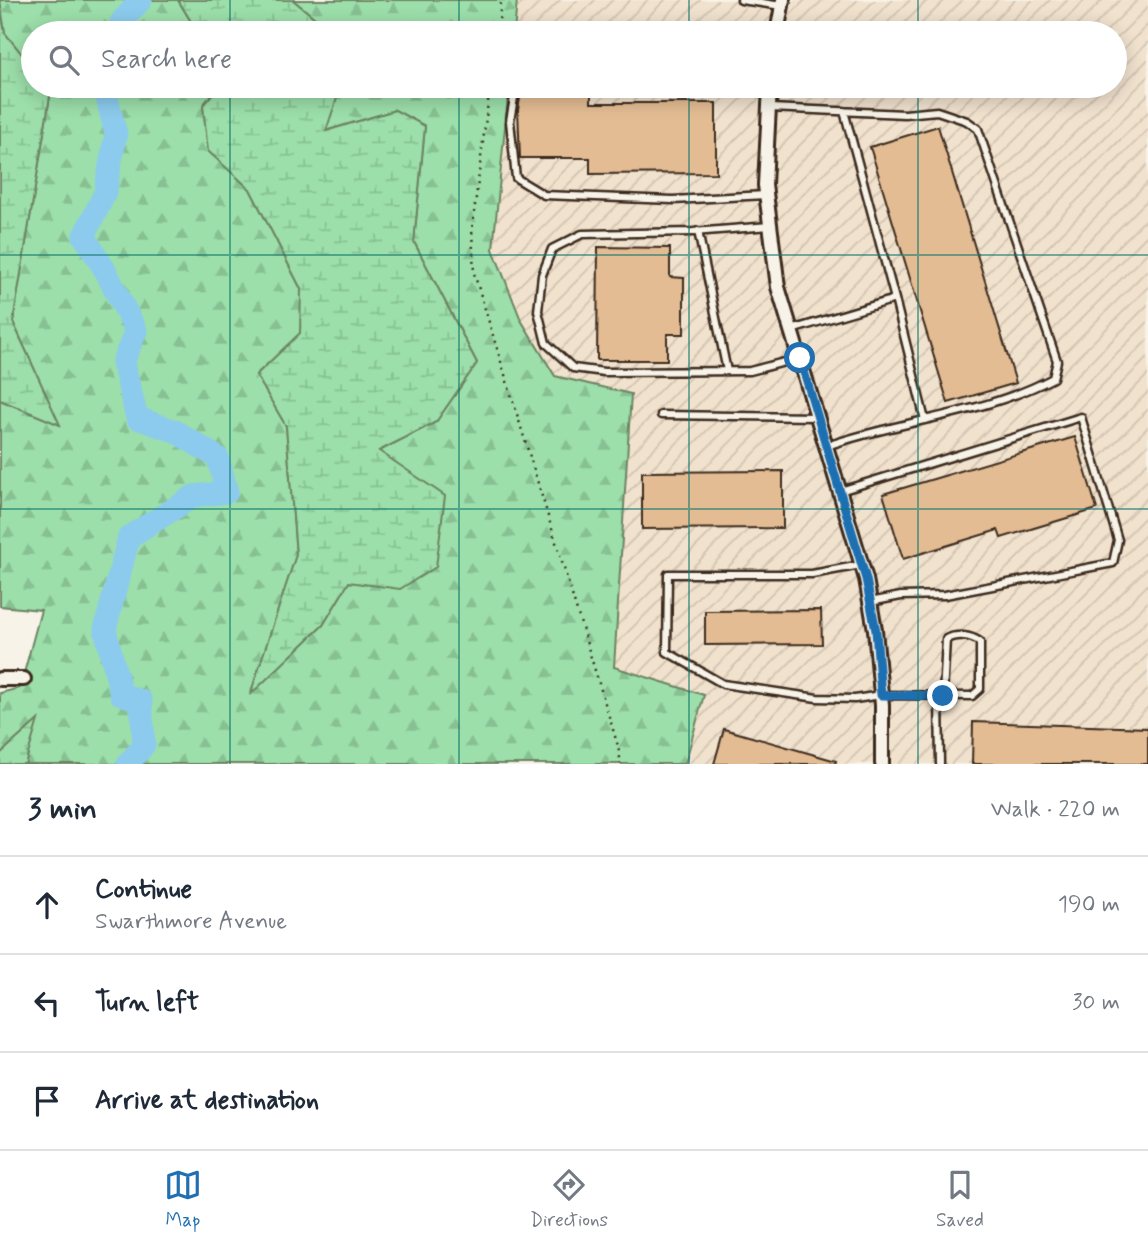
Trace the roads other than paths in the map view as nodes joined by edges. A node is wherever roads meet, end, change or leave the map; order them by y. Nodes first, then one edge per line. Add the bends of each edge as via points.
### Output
1 (741, 0) edge
2 (782, 3) edge
3 (779, 21) edge
4 (514, 98) edge
5 (770, 98) edge
6 (769, 108) junction
7 (844, 111) junction
8 (766, 195) junction
9 (770, 226) junction
10 (698, 231) junction
11 (895, 299) junction
12 (791, 330) junction
13 (800, 358) junction
14 (727, 371) junction
15 (661, 415) dead end
16 (818, 417) junction
17 (925, 420) junction
18 (827, 446) junction
19 (840, 491) junction
20 (861, 565) junction
21 (870, 602) junction
22 (24, 679) dead end
23 (0, 680) edge
24 (881, 695) junction
25 (941, 696) junction
26 (882, 764) edge
27 (940, 764) edge

1 - 2 lane
2 - 3 street
4 - 8 lane via 510,121 516,178 544,195 673,200
5 - 6 street
6 - 7 lane
6 - 8 street
7 - 11 lane
7 - 17 lane via 937,111 978,129 1057,361 1053,378 1041,384
8 - 9 street
9 - 10 lane
9 - 12 street via 778,287
10 - 14 lane
10 - 14 lane via 582,234 552,249 542,275 538,311 546,343 573,368
11 - 12 lane
11 - 17 lane
12 - 13 street
13 - 14 lane via 750,371
13 - 16 street
15 - 16 lane
16 - 18 street
17 - 18 lane
18 - 19 street
19 - 20 street
19 - 21 lane via 1081,417 1118,540 1113,563 945,595
20 - 21 street
20 - 24 lane via 812,574 668,574 667,652 723,684 817,698
21 - 24 street
22 - 23 street
24 - 25 lane
24 - 26 street
25 - 25 lane via 972,696 980,689 980,642 972,637 946,639
25 - 27 lane

